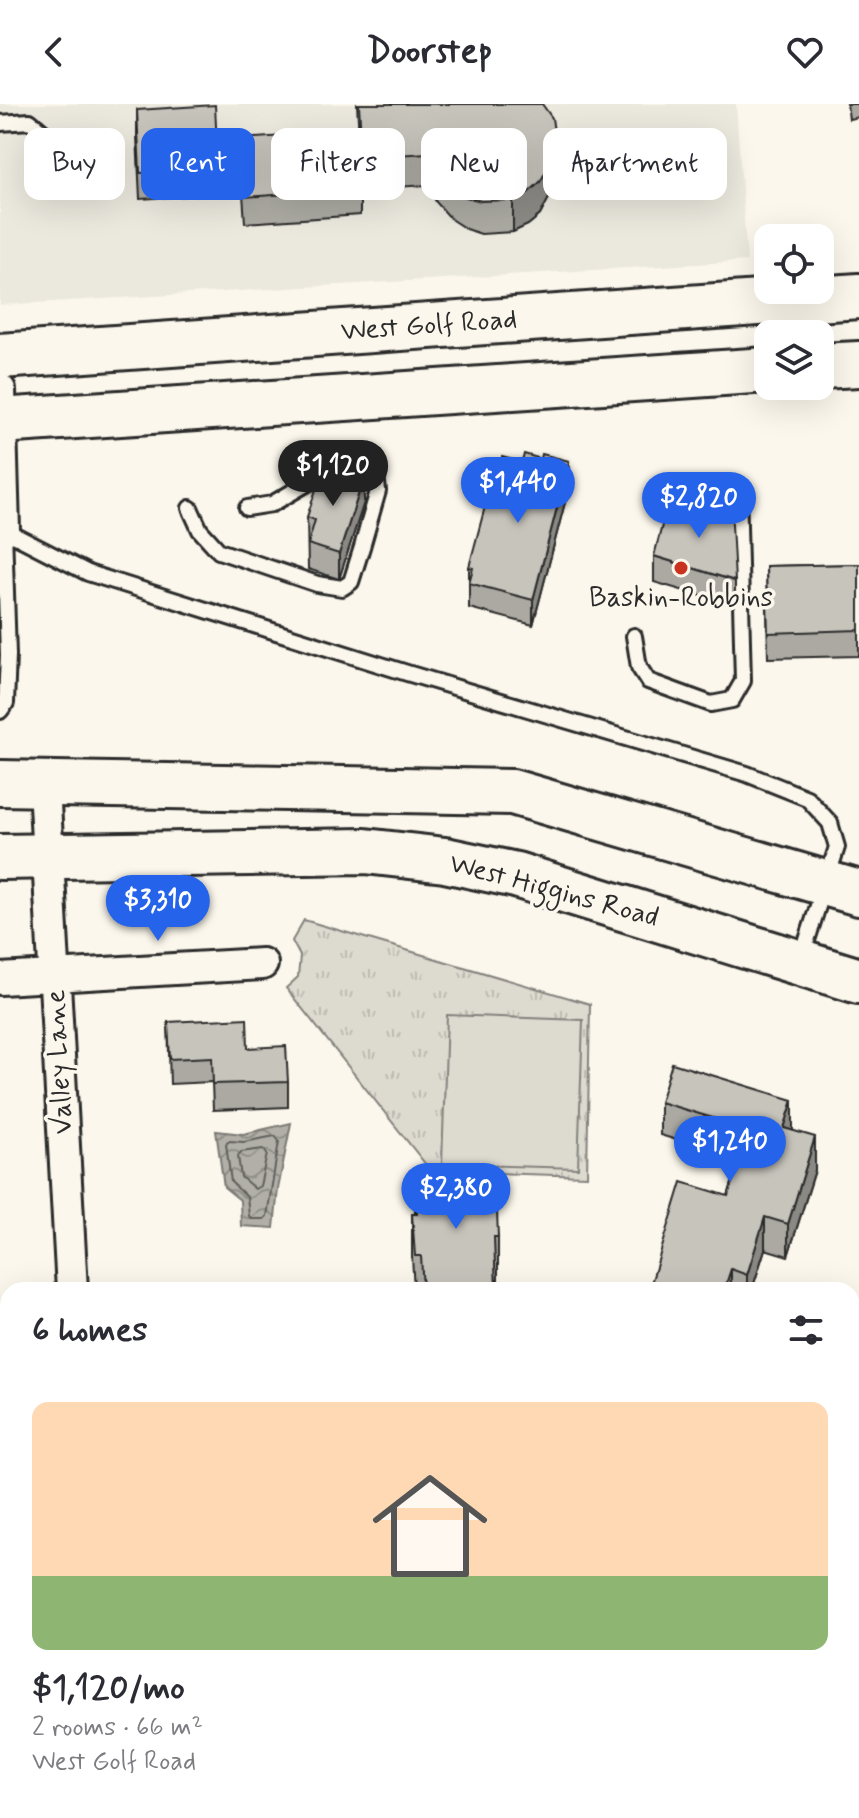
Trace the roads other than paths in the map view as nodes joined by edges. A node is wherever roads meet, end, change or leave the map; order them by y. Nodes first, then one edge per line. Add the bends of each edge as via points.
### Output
1 (0, 123) edge
2 (38, 128) edge
3 (859, 296) edge
4 (0, 356) edge
5 (859, 364) edge
6 (834, 365) edge
7 (754, 371) edge
8 (0, 390) edge
9 (0, 421) edge
10 (738, 487) dead end
11 (190, 508) dead end
12 (247, 508) dead end
13 (4, 530) junction
14 (634, 636) dead end
15 (0, 711) edge
16 (0, 783) edge
17 (44, 786) junction
18 (49, 856) junction
19 (0, 857) edge
20 (842, 888) edge
21 (800, 962) junction
22 (262, 964) dead end
23 (56, 975) junction
24 (0, 979) edge
25 (859, 981) edge
26 (72, 1282) edge

1 - 2 lane via 30,121
3 - 4 main road, West Golf Road
5 - 6 main road
7 - 9 main road
8 - 9 street
9 - 13 street
10 - 14 lane via 743,681 732,700 711,704 648,681 639,667
11 - 12 lane via 200,530 219,551 342,588 351,582 362,547 378,491 376,475 351,467 330,470 272,504
13 - 15 lane via 8,655 6,703
13 - 20 lane via 88,573 747,774 807,798 830,823
16 - 17 main road
17 - 18 street, Valley Lane
17 - 20 main road via 512,792
18 - 19 main road, West Higgins Road
18 - 21 main road, West Higgins Road via 365,851 445,860 516,875
18 - 23 street, Valley Lane
20 - 21 lane
21 - 25 main road, West Higgins Road
22 - 23 street
23 - 24 street
23 - 26 street, Valley Lane

